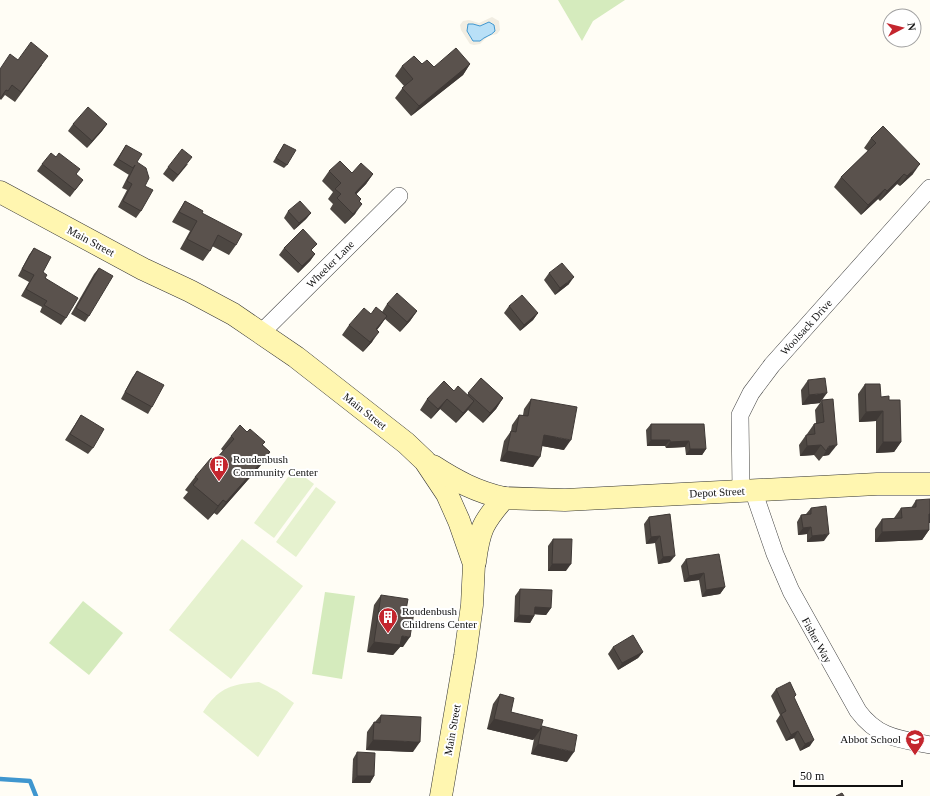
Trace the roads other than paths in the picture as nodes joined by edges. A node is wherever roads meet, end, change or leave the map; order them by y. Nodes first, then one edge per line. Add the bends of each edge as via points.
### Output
1 (930, 188) edge
2 (0, 192) edge
3 (400, 196) dead end
4 (261, 333) junction
5 (425, 460) junction
6 (930, 484) edge
7 (747, 491) junction
8 (504, 498) junction
9 (474, 564) junction
10 (930, 744) edge
11 (441, 796) edge

1 - 7 street, Woolsack Drive via 772,365 751,393 740,420
2 - 4 main road, Main Street via 233,314
3 - 4 street, Wheeler Lane
4 - 5 main road, Main Street
5 - 8 main road, Depot Street via 458,482 483,493
5 - 9 main road, Main Street via 447,494
6 - 7 main road, Depot Street via 877,484
7 - 8 main road, Depot Street via 565,500
7 - 10 street, Fisher Way via 791,591 858,711 872,727 894,739
8 - 9 main road via 487,518 478,537
9 - 11 main road, Main Street via 465,656

